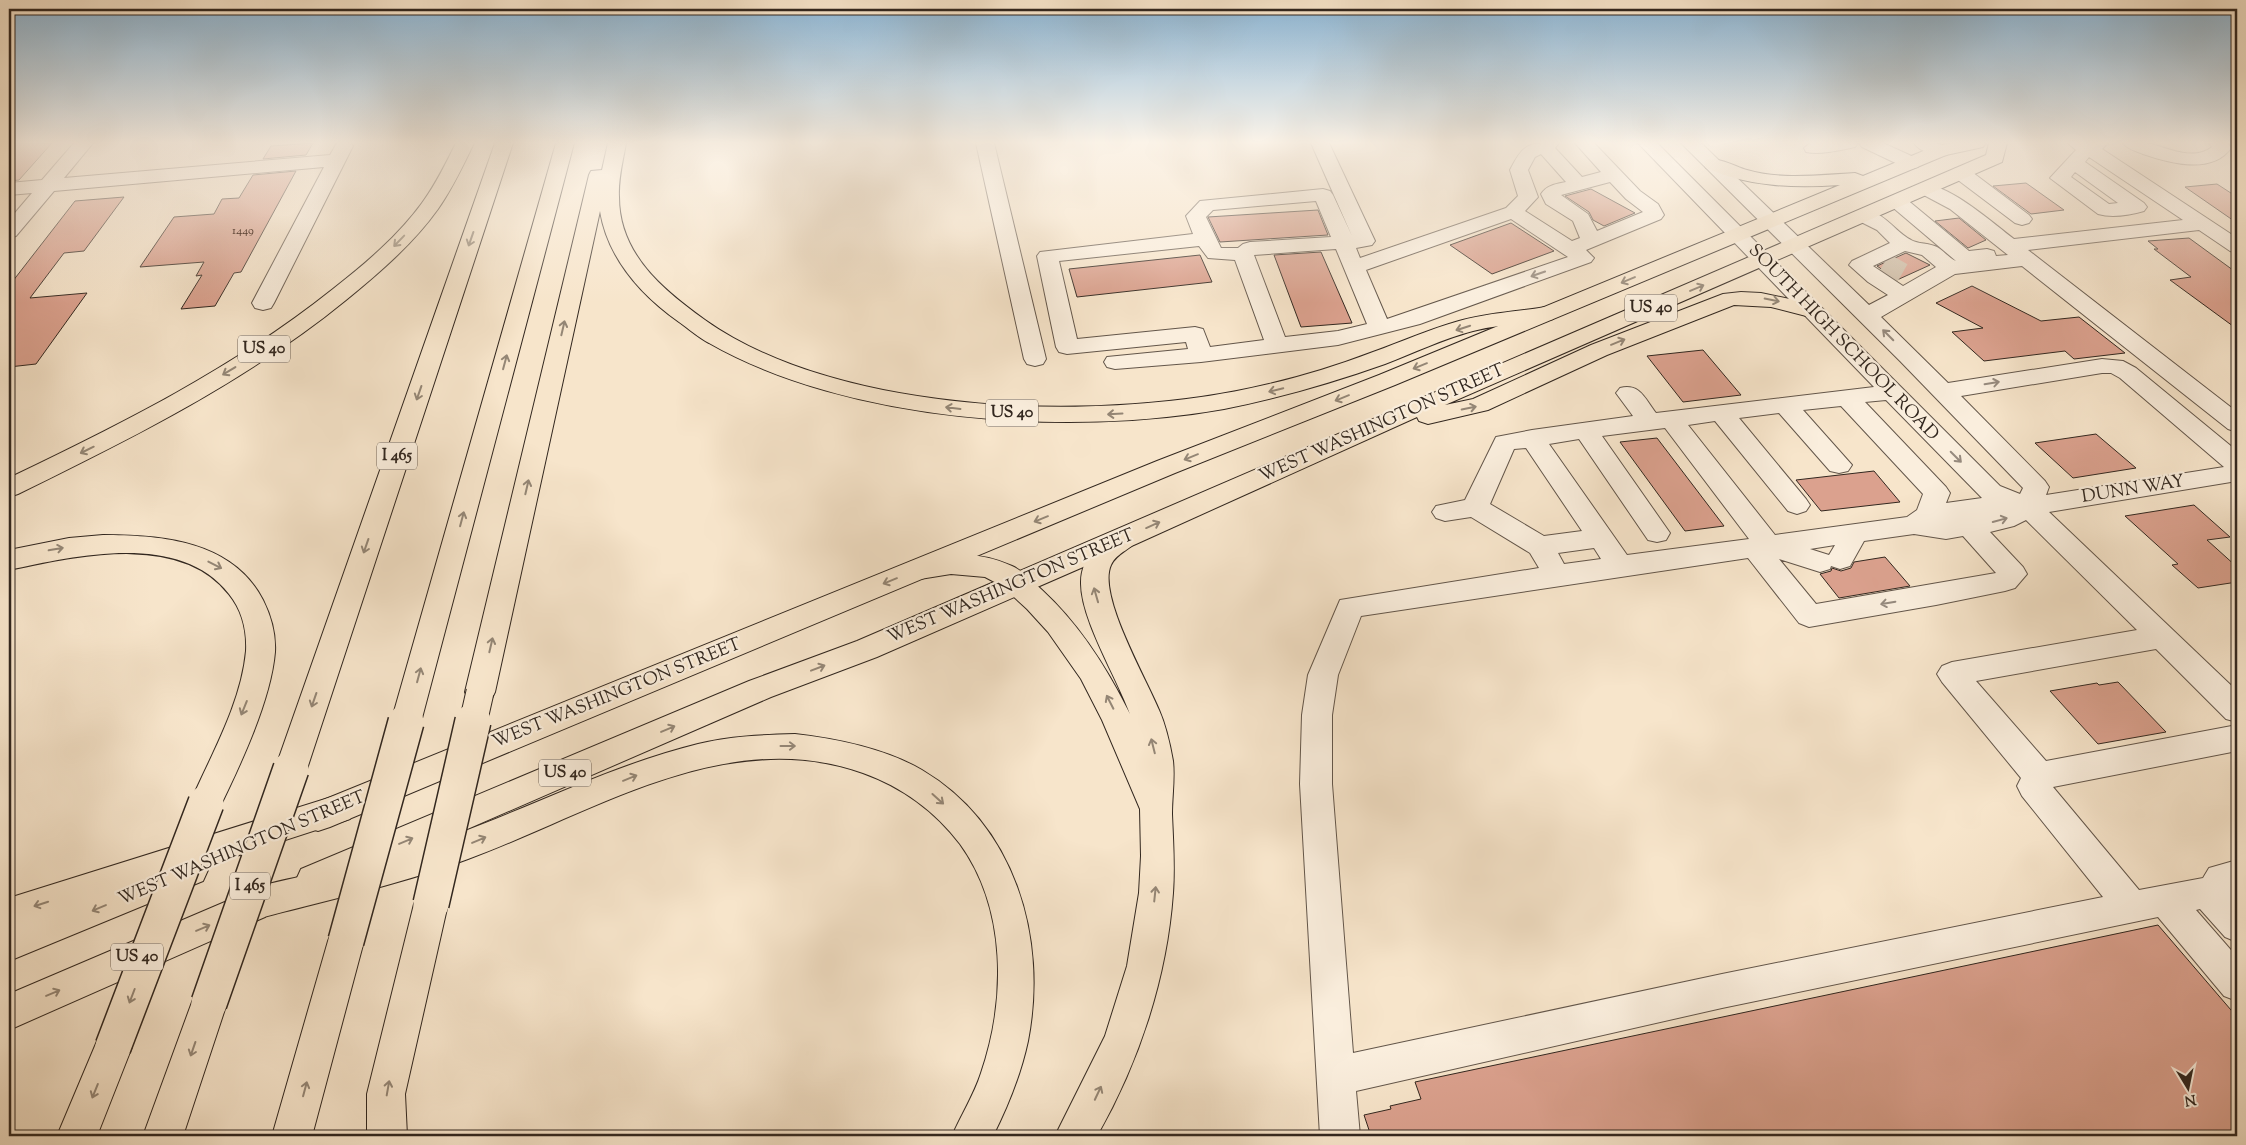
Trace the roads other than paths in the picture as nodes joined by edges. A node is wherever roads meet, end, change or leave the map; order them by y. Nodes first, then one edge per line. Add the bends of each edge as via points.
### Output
1 (39, 196) edge
2 (318, 196) edge
3 (435, 196) edge
4 (486, 196) edge
5 (550, 196) edge
6 (594, 196) edge
7 (609, 196) edge
8 (997, 196) edge
9 (1306, 196) edge
10 (1324, 196) edge
11 (1345, 196) edge
12 (1528, 196) edge
13 (1552, 196) edge
14 (1635, 196) edge
15 (1700, 196) edge
16 (1747, 196) edge
17 (1829, 196) edge
18 (1910, 196) edge
19 (1941, 196) edge
20 (1992, 196) edge
21 (2162, 196) edge
22 (1898, 202) junction
23 (1513, 212) junction
24 (1864, 216) junction
25 (2022, 219) dead end
26 (1772, 220) junction
27 (2202, 224) junction
28 (9, 232) edge
29 (1737, 234) junction
30 (1205, 239) junction
31 (1342, 242) junction
32 (1798, 245) junction
33 (2237, 247) edge
34 (1583, 249) junction
35 (1243, 254) junction
36 (2013, 256) junction
37 (1762, 260) junction
38 (1354, 267) junction
39 (1908, 267) junction
40 (264, 303) dead end
41 (1810, 310) junction
42 (1546, 314) junction
43 (1868, 315) junction
44 (1380, 327) junction
45 (1277, 345) junction
46 (1201, 355) junction
47 (1035, 359) dead end
48 (1115, 362) dead end
49 (1944, 391) junction
50 (1890, 392) junction
51 (1628, 393) dead end
52 (1846, 398) junction
53 (1785, 405) junction
54 (1721, 413) junction
55 (1661, 420) junction
56 (2237, 424) edge
57 (1370, 428) junction
58 (1585, 430) junction
59 (1532, 438) junction
60 (2237, 464) edge
61 (1839, 465) dead end
62 (2237, 473) edge
63 (9, 488) edge
64 (1796, 505) dead end
65 (1476, 507) junction
66 (2028, 507) junction
67 (1445, 512) dead end
68 (1921, 520) junction
69 (1969, 526) junction
70 (1856, 533) junction
71 (1657, 534) dead end
72 (1127, 537) junction
73 (1601, 538) junction
74 (1540, 546) junction
75 (1762, 547) junction
76 (9, 560) edge
77 (1621, 567) junction
78 (920, 569) junction
79 (1558, 575) junction
80 (1017, 584) junction
81 (2162, 637) junction
82 (2237, 710) edge
83 (2237, 738) edge
84 (2038, 776) junction
85 (338, 809) junction
86 (1156, 812) junction
87 (2224, 890) edge
88 (264, 901) junction
89 (2149, 904) junction
90 (9, 914) edge
91 (2237, 926) edge
92 (9, 946) edge
93 (2237, 984) edge
94 (9, 1012) edge
95 (1336, 1076) junction
96 (77, 1136) edge
97 (163, 1136) edge
98 (292, 1136) edge
99 (387, 1136) edge
100 (972, 1136) edge
101 (1075, 1136) edge
102 (1340, 1136) edge

1 - 28 street
2 - 40 street
3 -> 63 main road, US 40 via 382,258 323,308 240,365 97,445
4 -> 97 main road, I 465, bridge
98 -> 5 main road, bridge
99 -> 6 main road, bridge via 386,1094
42 -> 7 main road, US 40 via 1469,325 1326,376 1247,397 1201,405 1122,414 1044,416 971,410 898,400 822,382 782,369 694,325 640,276 625,255 611,220
8 - 47 street
9 - 30 street via 1207,205 1196,216
10 - 31 street
11 - 31 street via 1365,241
12 - 23 street
13 - 34 street via 1581,218
14 - 34 street via 1651,208 1654,215
15 - 29 street, SOUTH HIGH SCHOOL ROAD
16 - 26 street, SOUTH HIGH SCHOOL ROAD
17 - 26 main road, WEST WASHINGTON STREET
18 - 22 main road, WEST WASHINGTON STREET / US 40
19 - 36 street via 1957,205
20 - 25 street
21 - 27 street
22 - 24 main road, WEST WASHINGTON STREET / US 40
22 - 36 street via 1965,258
23 - 34 street
23 - 38 street
24 - 32 main road, WEST WASHINGTON STREET / US 40
24 - 39 street via 1884,226
26 - 29 main road, WEST WASHINGTON STREET
26 - 32 street, SOUTH HIGH SCHOOL ROAD
27 - 33 street
27 - 36 street
29 - 37 street, SOUTH HIGH SCHOOL ROAD
29 -> 42 main road, WEST WASHINGTON STREET
30 - 35 street via 1215,254
30 - 46 street via 1047,256 1067,347 1194,334
31 - 35 street via 1250,248
31 - 38 street
32 - 37 main road, WEST WASHINGTON STREET / US 40
32 - 43 street, SOUTH HIGH SCHOOL ROAD
34 -> 44 street via 1412,318
35 - 45 street
36 - 39 street
36 - 56 street
37 - 41 street, SOUTH HIGH SCHOOL ROAD
57 -> 37 main road, WEST WASHINGTON STREET / US 40
38 - 44 street
39 - 43 street
41 - 50 street, SOUTH HIGH SCHOOL ROAD
57 -> 41 main road via 1480,405 1599,350 1730,299 1769,299
42 -> 78 main road, WEST WASHINGTON STREET
49 -> 43 street, SOUTH HIGH SCHOOL ROAD
44 - 45 street via 1338,338
45 - 46 street
46 - 48 street
49 -> 60 street via 2115,366 2128,373
49 - 66 street, SOUTH HIGH SCHOOL ROAD via 2036,487
50 - 52 street
50 -> 66 street, SOUTH HIGH SCHOOL ROAD via 1991,492
51 - 55 street
52 - 53 street
52 - 68 street via 1937,493
53 - 54 street
53 - 61 street
54 - 55 street
54 - 64 street
55 - 58 street
55 - 75 street
72 -> 57 main road, WEST WASHINGTON STREET / US 40
58 - 59 street
58 - 71 street
59 - 65 street via 1505,443
59 - 73 street
62 - 66 street, DUNN WAY
65 - 67 street
65 - 74 street
66 - 68 street via 1989,506
69 -> 66 street via 2005,520
66 - 81 street, SOUTH HIGH SCHOOL ROAD
68 - 69 street via 1946,530
68 - 70 street
69 -> 75 street via 2013,574 2005,581 1809,616
70 - 75 street
70 - 75 street via 1830,561
72 - 80 main road, WEST WASHINGTON STREET / US 40
86 -> 72 main road via 1157,762 1145,712 1094,585 1094,573 1107,550
73 - 74 street
73 - 77 street
74 - 79 street
75 - 77 street
76 -> 96 main road, bridge via 96,544 165,547 191,554 230,575 255,612 260,631 256,674
77 - 79 street
78 - 80 main road via 946,563 975,565 1002,573
78 -> 85 main road, WEST WASHINGTON STREET
79 - 95 street via 1350,607 1323,675 1317,715 1316,784
86 -> 80 main road via 1120,721 1086,660 1048,613
88 -> 80 main road, WEST WASHINGTON STREET / US 40 via 760,689 867,649
81 - 82 street, SOUTH HIGH SCHOOL ROAD
81 - 84 street via 1952,674
83 - 84 street
84 - 89 street via 2033,786
85 -> 90 main road
85 -> 92 main road, WEST WASHINGTON STREET
101 -> 86 main road via 1116,1055 1140,994 1156,893
87 - 89 street
87 - 91 street
94 -> 88 main road, WEST WASHINGTON STREET / US 40
88 -> 100 main road via 449,852 645,772 700,755 739,748 803,746 845,752 876,762 907,776 958,818 978,843 995,873 1009,909 1016,953 1017,993 1010,1041 997,1084
89 - 93 street
89 - 95 street via 1722,991
95 - 102 street

